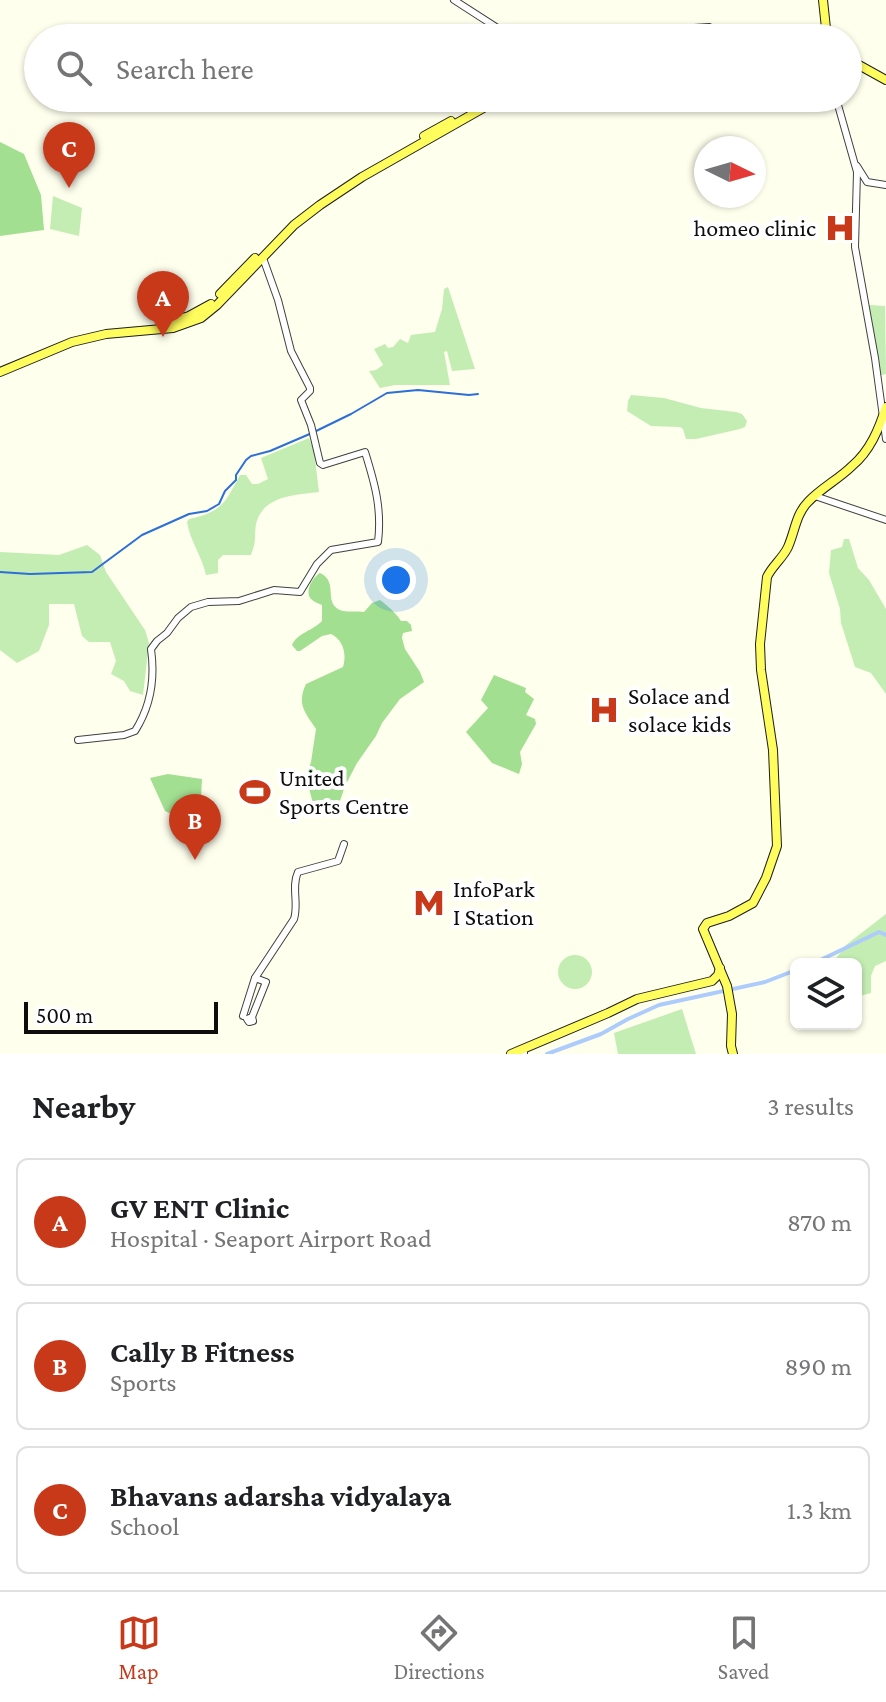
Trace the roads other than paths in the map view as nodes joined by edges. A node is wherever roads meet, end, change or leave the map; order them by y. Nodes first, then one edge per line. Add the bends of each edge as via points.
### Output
1 (454, 0) edge
2 (823, 0) edge
3 (491, 24) edge
4 (825, 24) edge
5 (862, 65) edge
6 (886, 78) edge
7 (466, 112) edge
8 (476, 112) edge
9 (840, 112) edge
10 (855, 163) junction
11 (886, 185) edge
12 (263, 258) junction
13 (130, 332) junction
14 (0, 371) edge
15 (884, 412) edge
16 (886, 439) edge
17 (815, 496) junction
18 (886, 520) edge
19 (78, 740) dead end
20 (344, 844) dead end
21 (271, 972) dead end
22 (255, 978) junction
23 (725, 981) junction
24 (266, 982) junction
25 (666, 994) junction
26 (511, 1054) edge
27 (524, 1054) edge
28 (733, 1054) edge

1 - 3 street
2 - 4 main road
5 - 6 main road
7 - 13 main road via 359,173 300,215 206,308
8 - 12 main road via 362,177 294,225
9 - 10 street
10 - 11 street via 867,182
10 - 15 street via 855,247
12 - 13 main road via 201,318 173,328
12 - 19 street via 291,351 310,388 301,400 320,463 365,452 378,499 378,542 331,550 300,592 274,590 191,607 151,649 153,685 135,731
13 - 14 main road via 72,342
15 - 16 street
15 - 17 main road via 859,460
17 - 18 street
17 - 23 main road via 805,505 787,550 767,577 761,670 774,759 777,846 753,903 704,926
20 - 22 street via 338,861 298,872 294,919
21 - 24 street
22 - 24 street
22 - 24 street via 246,1018
23 - 25 main road
23 - 25 main road via 718,975
23 - 28 main road
25 - 26 main road via 637,999
25 - 27 main road

